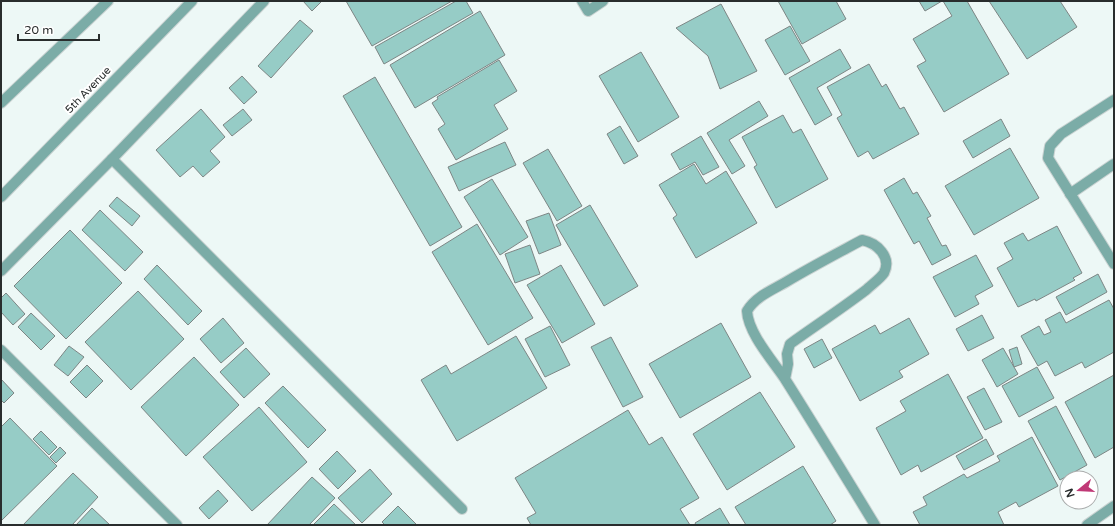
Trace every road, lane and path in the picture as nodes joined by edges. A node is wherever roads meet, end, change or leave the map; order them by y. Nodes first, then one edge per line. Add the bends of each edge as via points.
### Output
1 (108, 1) edge
2 (192, 1) edge
3 (264, 1) edge
4 (582, 1) edge
5 (603, 1) edge
6 (1114, 100) edge
7 (1, 103) edge
8 (112, 159) junction
9 (1114, 164) edge
10 (1070, 194) junction
11 (1, 197) edge
12 (1114, 264) edge
13 (1, 271) edge
14 (1, 350) edge
15 (785, 378) junction
16 (1114, 506) edge
17 (462, 509) dead end
18 (177, 525) edge
19 (875, 525) edge
20 (1087, 525) edge

1 - 7 street
2 - 11 street, 5th Avenue
3 - 8 street
4 - 5 street via 588,11
6 - 10 street via 1061,134 1050,146 1048,158
8 - 13 street
8 - 17 street
9 - 10 street
10 - 12 street
14 - 18 street
15 - 15 street via 752,329 747,317 749,307 773,289 862,240 875,245 881,250 886,263 883,275 790,344
15 - 19 street
16 - 20 street

